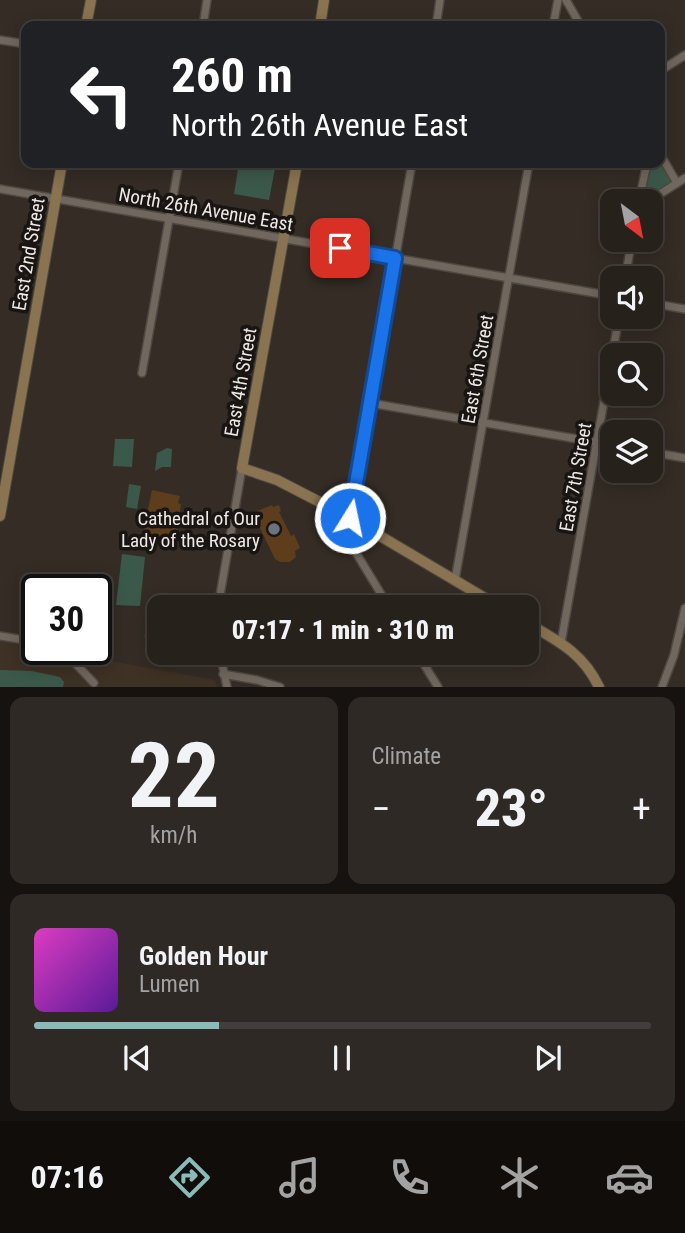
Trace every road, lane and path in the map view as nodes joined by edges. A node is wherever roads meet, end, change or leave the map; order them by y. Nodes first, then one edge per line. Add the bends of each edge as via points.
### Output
1 (90, 0) edge
2 (207, 0) edge
3 (324, 0) edge
4 (440, 0) edge
5 (558, 0) edge
6 (566, 0) edge
7 (87, 21) edge
8 (204, 21) edge
9 (321, 21) edge
10 (437, 21) edge
11 (555, 21) edge
12 (579, 21) edge
13 (0, 40) edge
14 (21, 43) edge
15 (685, 55) edge
16 (665, 68) edge
17 (665, 160) edge
18 (61, 168) edge
19 (178, 168) edge
20 (296, 168) edge
21 (411, 168) edge
22 (528, 168) edge
23 (646, 168) edge
24 (681, 181) edge
25 (0, 189) edge
26 (642, 189) edge
27 (663, 192) edge
28 (56, 199) junction
29 (169, 218) junction
30 (284, 239) junction
31 (395, 258) junction
32 (509, 278) junction
33 (600, 294) edge
34 (663, 305) edge
35 (685, 309) edge
36 (617, 329) edge
37 (142, 373) dead end
38 (370, 403) junction
39 (484, 423) junction
40 (597, 442) junction
41 (600, 443) edge
42 (663, 454) edge
43 (685, 458) edge
44 (242, 468) junction
45 (2, 488) edge
46 (0, 516) edge
47 (351, 519) junction
48 (455, 580) junction
49 (220, 595) edge
50 (382, 595) edge
51 (480, 595) edge
52 (685, 608) edge
53 (539, 630) edge
54 (0, 636) edge
55 (21, 639) edge
56 (561, 643) junction
57 (77, 665) edge
58 (222, 665) edge
59 (424, 665) edge
60 (223, 674) junction
61 (94, 683) dead end
62 (227, 687) edge
63 (280, 687) edge
64 (438, 687) edge
65 (599, 687) edge
66 (662, 687) edge

1 - 7 main road
2 - 8 street
3 - 9 main road
4 - 10 street
5 - 11 street
6 - 12 street
13 - 14 street
15 - 16 street
17 - 24 street
18 - 28 main road, East 2nd Street
19 - 29 street
20 - 30 main road, East 4th Street
21 - 31 street
22 - 32 street, East 6th Street
23 - 26 street
24 - 27 street
25 - 28 street, North 26th Avenue East
28 - 29 street, North 26th Avenue East
28 - 45 main road, East 2nd Street
29 - 30 street, North 26th Avenue East
29 - 37 street
30 - 31 street, North 26th Avenue East
30 - 44 main road, East 4th Street
31 - 32 street, North 26th Avenue East
31 - 38 street
32 - 33 street, North 26th Avenue East
32 - 39 street, East 6th Street
34 - 35 street
36 - 40 street, East 7th Street
38 - 39 street
38 - 47 street
39 - 40 street
39 - 48 street, East 6th Street
40 - 41 street
40 - 56 street, East 7th Street
42 - 43 street
44 - 47 main road via 277,480
44 - 49 street, East 4th Street
45 - 46 main road, East 2nd Street
47 - 48 main road
47 - 50 street via 347,538
48 - 51 main road
52 - 66 street
53 - 56 main road
54 - 55 street
56 - 65 main road via 586,664
57 - 61 street
58 - 60 street
59 - 64 street
60 - 62 street
60 - 63 street

